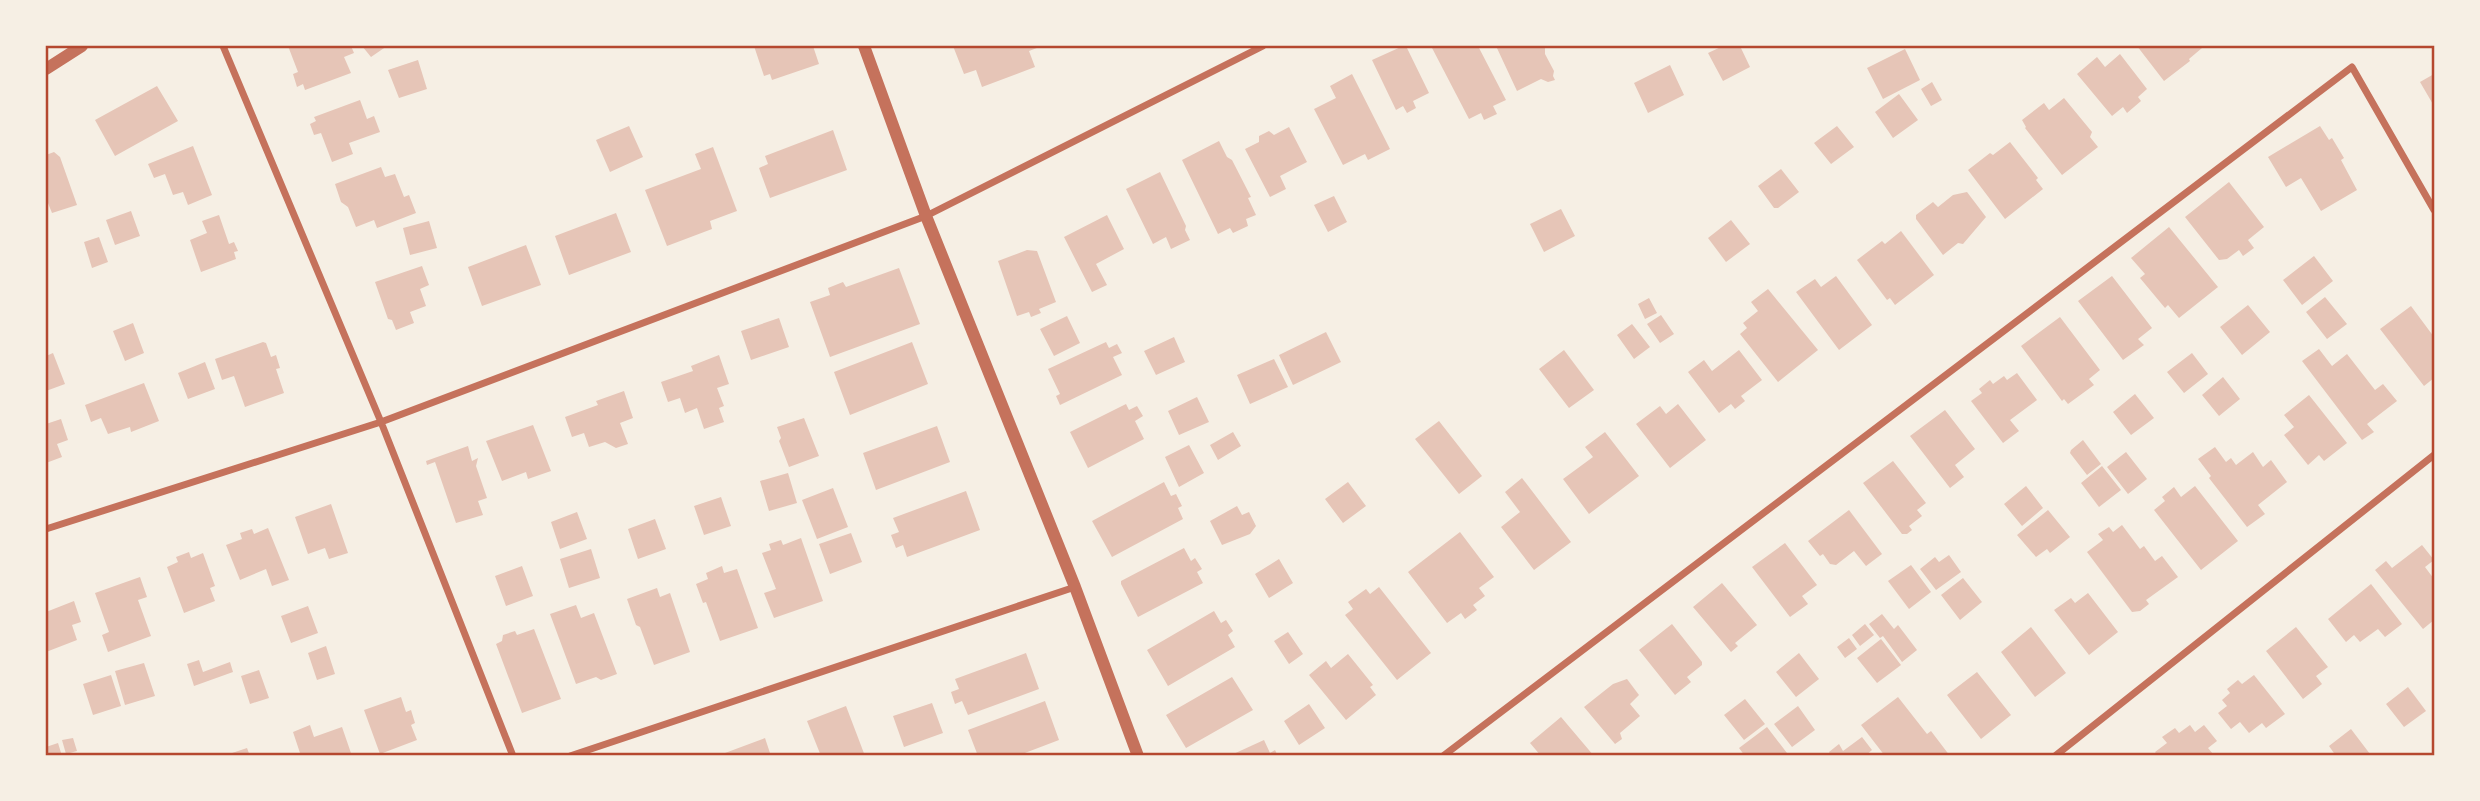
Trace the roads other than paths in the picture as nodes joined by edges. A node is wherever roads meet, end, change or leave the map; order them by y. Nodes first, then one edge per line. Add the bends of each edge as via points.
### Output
1 (82, 46) edge
2 (223, 46) edge
3 (864, 46) edge
4 (1263, 46) edge
5 (46, 69) edge
6 (2434, 210) edge
7 (926, 216) junction
8 (380, 422) junction
9 (2434, 455) edge
10 (46, 529) edge
11 (1075, 587) junction
12 (513, 755) edge
13 (570, 755) edge
14 (1138, 755) edge
15 (1443, 755) edge
16 (2055, 755) edge

1 - 5 street
2 - 8 street
3 - 7 street
4 - 7 street
6 - 15 street via 2351,67
7 - 8 street
7 - 11 street
8 - 10 street
8 - 12 street
9 - 16 street
11 - 13 street
11 - 14 street

